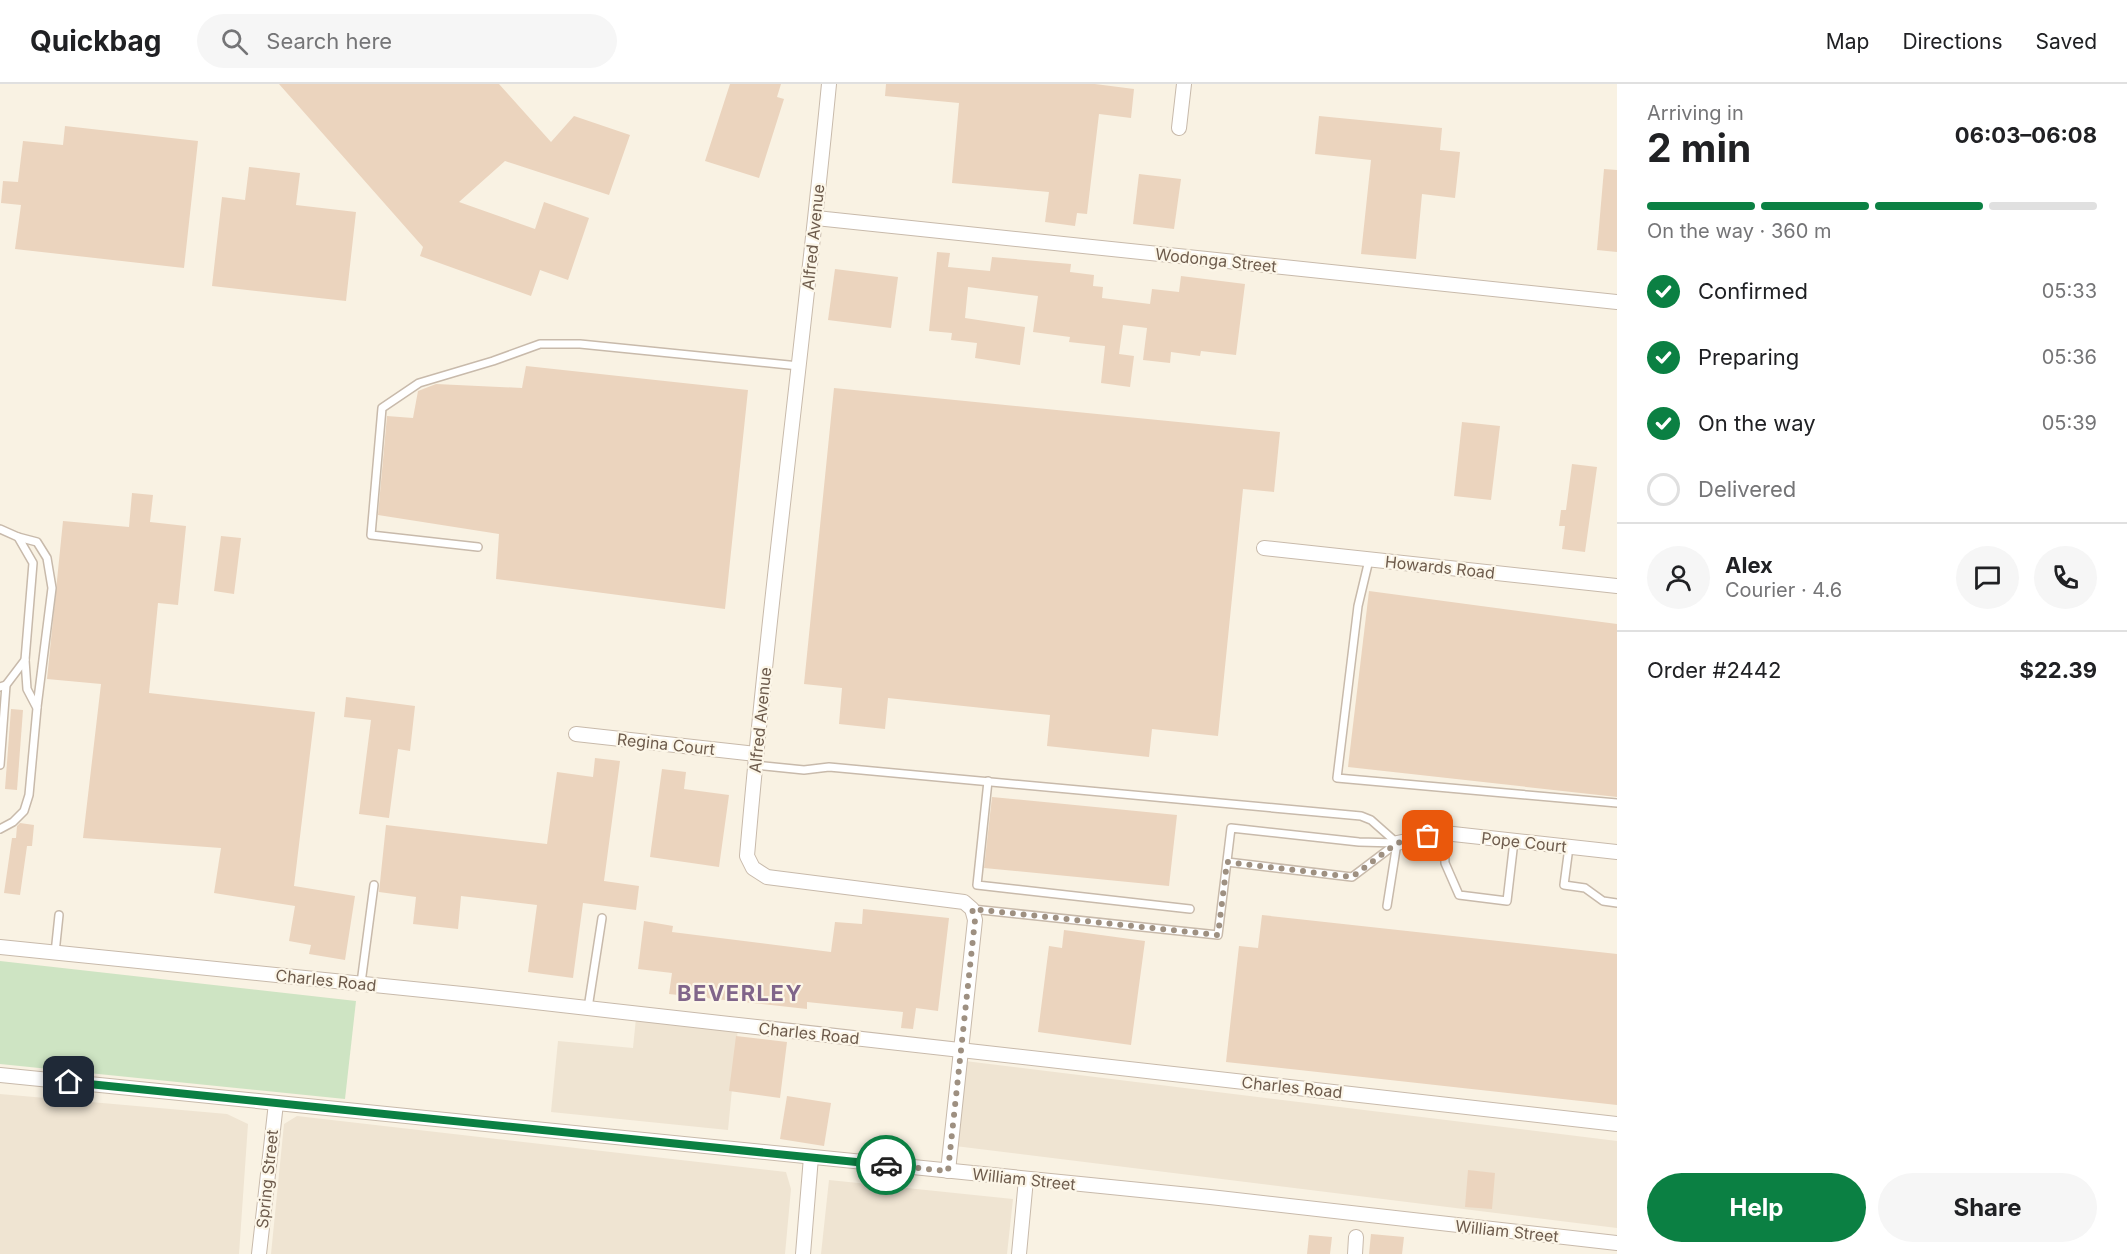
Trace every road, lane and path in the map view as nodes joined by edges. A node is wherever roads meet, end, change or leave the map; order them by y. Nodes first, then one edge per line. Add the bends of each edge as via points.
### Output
1 (829, 84) edge
2 (1184, 84) edge
3 (1179, 128) dead end
4 (816, 218) junction
5 (1617, 302) edge
6 (799, 366) junction
7 (0, 529) edge
8 (18, 537) junction
9 (478, 547) dead end
10 (1264, 548) dead end
11 (1369, 560) junction
12 (1617, 586) edge
13 (25, 660) junction
14 (3, 686) edge
15 (37, 708) junction
16 (576, 734) dead end
17 (755, 759) junction
18 (0, 765) edge
19 (988, 781) junction
20 (1617, 803) edge
21 (0, 829) edge
22 (1444, 833) junction
23 (1514, 841) junction
24 (1397, 843) junction
25 (1569, 847) junction
26 (1617, 852) edge
27 (1227, 862) junction
28 (374, 885) dead end
29 (1617, 903) edge
30 (1387, 906) dead end
31 (972, 909) junction
32 (1190, 909) dead end
33 (59, 915) dead end
34 (602, 918) dead end
35 (0, 947) edge
36 (54, 953) junction
37 (361, 984) junction
38 (588, 1008) junction
39 (960, 1050) junction
40 (0, 1075) edge
41 (276, 1103) junction
42 (1617, 1124) edge
43 (811, 1157) junction
44 (948, 1171) junction
45 (1026, 1179) junction
46 (1356, 1237) dead end
47 (1617, 1243) edge
48 (259, 1254) edge
49 (803, 1254) edge
50 (1019, 1254) edge
51 (1354, 1254) edge

1 - 4 street, Alfred Avenue
2 - 3 street
4 - 5 street, Wodonga Street
4 - 6 street, Alfred Avenue
6 - 9 lane via 580,344 540,344 419,383 382,408 371,535
6 - 17 street, Alfred Avenue
7 - 8 lane
8 - 13 lane via 33,563
8 - 15 lane via 37,542 47,558 52,588
10 - 11 street, Howards Road
11 - 12 street, Howards Road
11 - 20 lane via 1358,606 1337,778
13 - 14 lane
13 - 15 lane via 27,689
14 - 18 lane
15 - 21 lane via 24,812
16 - 17 street, Regina Court
17 - 19 lane via 804,770 829,767
17 - 31 street, Alfred Avenue via 747,856 753,868 767,877 964,902
19 - 24 lane via 1360,816 1371,820
19 - 32 lane via 977,885
22 - 23 street, Pope Court
22 - 23 lane via 1445,863 1459,895 1508,901
22 - 24 street, Pope Court
23 - 25 street, Pope Court
24 - 27 lane via 1352,877
24 - 27 lane via 1231,828
24 - 30 lane
25 - 26 street, Pope Court
25 - 29 lane via 1564,885 1585,888 1603,901
27 - 31 lane via 1218,935
28 - 37 lane
31 - 39 street via 975,920
33 - 36 lane
34 - 38 lane
35 - 36 street, Charles Road
36 - 37 street, Charles Road
37 - 38 street, Charles Road
38 - 39 street, Charles Road
39 - 42 street, Charles Road
39 - 44 street
40 - 41 street, William Street
41 - 43 street, William Street
41 - 48 street, Spring Street
43 - 44 street, William Street
43 - 49 street
44 - 45 street, William Street
45 - 47 street, William Street
45 - 50 street
46 - 51 street

